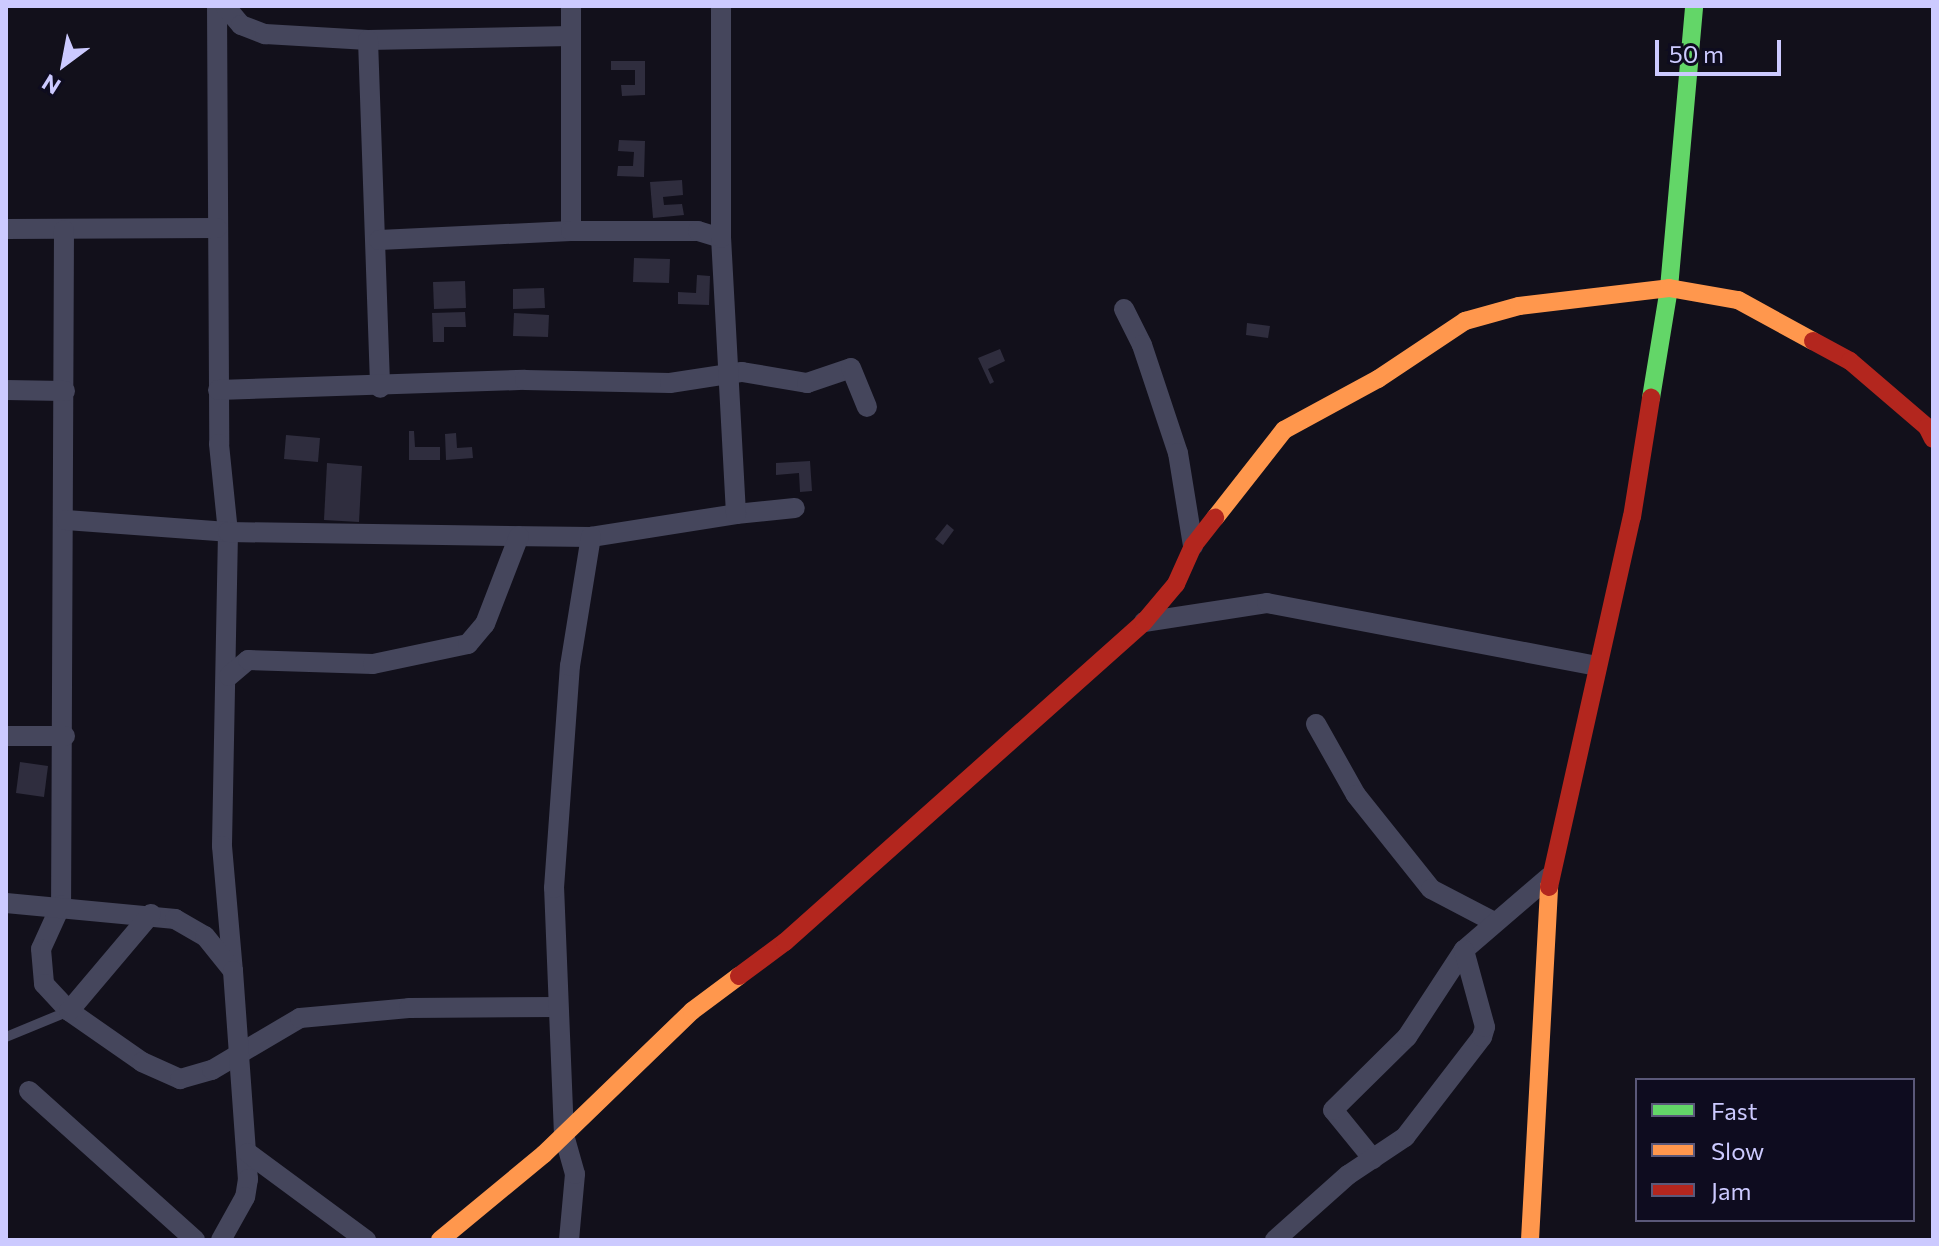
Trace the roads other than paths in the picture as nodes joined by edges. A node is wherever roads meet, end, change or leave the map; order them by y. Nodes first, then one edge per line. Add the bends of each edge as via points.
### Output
1 (217, 6) edge
2 (225, 6) edge
3 (571, 6) edge
4 (721, 6) edge
5 (1694, 6) edge
6 (571, 36) junction
7 (368, 40) junction
8 (217, 228) junction
9 (6, 229) edge
10 (64, 230) junction
11 (571, 231) junction
12 (721, 238) junction
13 (379, 240) junction
14 (1669, 288) junction
15 (1124, 309) dead end
16 (727, 373) junction
17 (380, 388) junction
18 (6, 390) edge
19 (218, 390) junction
20 (65, 391) junction
21 (867, 407) dead end
22 (1933, 439) edge
23 (795, 508) dead end
24 (736, 514) junction
25 (66, 520) junction
26 (228, 532) junction
27 (519, 536) junction
28 (591, 537) junction
29 (1193, 546) junction
30 (1144, 622) junction
31 (1597, 666) junction
32 (229, 676) junction
33 (1316, 724) dead end
34 (6, 736) edge
35 (65, 736) junction
36 (1549, 877) junction
37 (6, 903) edge
38 (61, 905) junction
39 (151, 914) junction
40 (1494, 922) junction
41 (1464, 950) junction
42 (233, 971) junction
43 (558, 1007) junction
44 (69, 1011) junction
45 (6, 1037) edge
46 (237, 1054) junction
47 (29, 1091) dead end
48 (564, 1135) junction
49 (248, 1153) junction
50 (1373, 1159) junction
51 (195, 1240) edge
52 (221, 1240) edge
53 (366, 1240) edge
54 (440, 1240) edge
55 (569, 1240) edge
56 (1275, 1240) edge
57 (1530, 1240) edge

1 - 8 street
2 - 7 street via 241,25 265,34
3 - 6 street
4 - 12 street
5 - 14 street
6 - 7 street
6 - 11 street
7 - 13 street
8 - 10 street
8 - 19 street
9 - 10 street
10 - 20 street
11 - 12 street via 698,231
11 - 13 street
12 - 16 street
13 - 17 street
14 - 22 street via 1738,300 1850,361 1927,427
14 - 29 street via 1519,306 1465,321 1378,379 1284,430
14 - 31 street via 1632,517
15 - 29 street via 1142,345 1178,453
16 - 17 street via 670,383 525,380
16 - 21 street via 807,383 851,368
16 - 24 street
17 - 19 street
18 - 20 street
19 - 26 street
20 - 25 street
23 - 24 street
24 - 28 street
25 - 26 street
25 - 35 street
26 - 27 street
26 - 32 street
27 - 28 street
27 - 32 street via 485,624 468,644 373,664 248,660
28 - 43 street via 575,624 561,761 554,888
29 - 30 street via 1176,584
30 - 31 street via 1267,603
30 - 48 street via 785,942 692,1011
31 - 36 street
32 - 42 street via 222,846
33 - 40 street via 1356,795 1421,878 1440,895
34 - 35 street
35 - 38 street
36 - 40 street
36 - 57 street via 1547,993
37 - 38 street
38 - 39 street
38 - 44 street via 41,949 40,975
39 - 42 street via 175,919 205,936
39 - 44 street
40 - 41 street
41 - 50 street via 1485,1032 1405,1137
41 - 50 street via 1407,1037 1333,1110
42 - 46 street
43 - 46 street via 409,1008 300,1018
43 - 48 street
44 - 45 lane
44 - 46 street via 167,1076 192,1077
46 - 49 street
47 - 51 street
48 - 54 street
48 - 55 street via 575,1174
49 - 52 street via 245,1197
49 - 53 street
50 - 56 street

